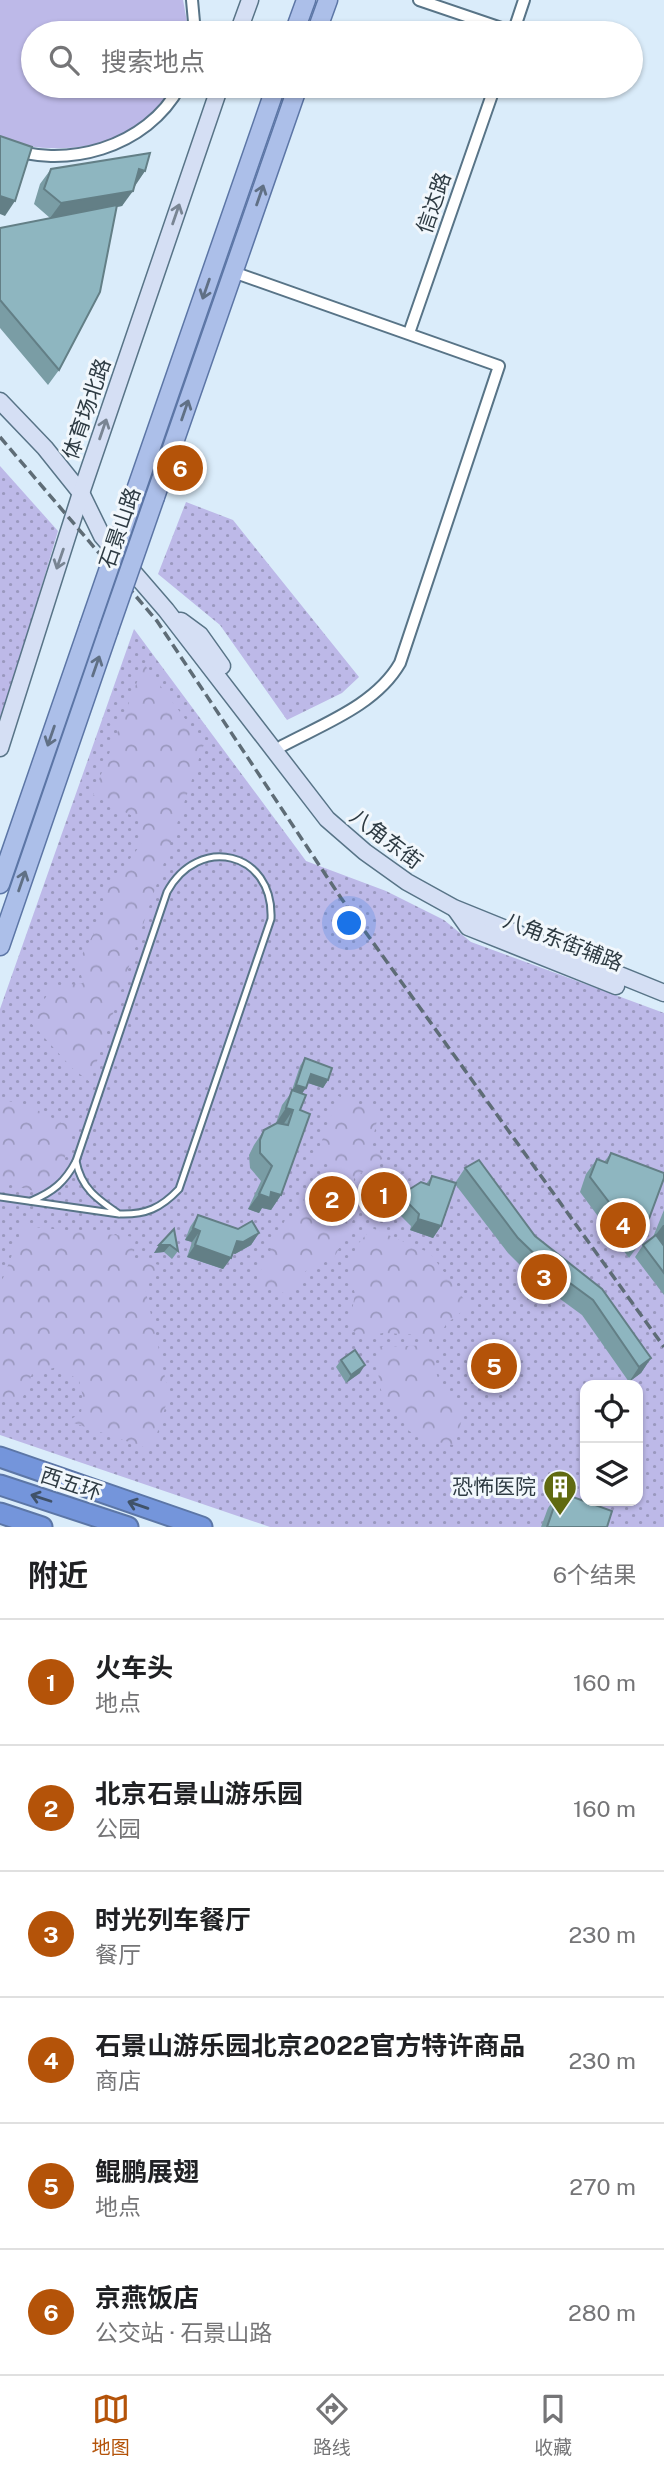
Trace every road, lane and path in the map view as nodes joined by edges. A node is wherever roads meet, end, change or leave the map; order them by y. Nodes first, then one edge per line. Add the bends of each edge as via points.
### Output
1 (192, 0) edge
2 (250, 0) edge
3 (306, 0) edge
4 (328, 0) edge
5 (419, 0) edge
6 (524, 0) edge
7 (194, 21) edge
8 (242, 21) edge
9 (298, 21) edge
10 (320, 21) edge
11 (479, 21) edge
12 (517, 21) edge
13 (172, 98) edge
14 (216, 98) edge
15 (272, 98) edge
16 (294, 98) edge
17 (491, 98) edge
18 (0, 146) edge
19 (233, 272) junction
20 (409, 333) junction
21 (0, 401) edge
22 (80, 494) junction
23 (166, 610) junction
24 (282, 746) junction
25 (0, 748) edge
26 (0, 884) edge
27 (0, 946) edge
28 (664, 982) edge
29 (663, 999) edge
30 (76, 1161) junction
31 (0, 1197) edge
32 (30, 1201) junction
33 (119, 1214) junction
34 (0, 1457) edge
35 (0, 1485) edge
36 (0, 1513) edge
37 (42, 1527) edge
38 (128, 1527) edge
39 (202, 1527) edge

1 - 7 street
2 - 8 street
3 - 9 main road
4 - 10 main road
5 - 11 street
6 - 12 street
13 - 18 street via 164,111 119,144 91,152 65,155
22 -> 14 street, 体育场北路
15 -> 26 main road, 石景山路, bridge
19 -> 16 main road, 石景山路
17 - 20 street, 信达路
19 - 20 street
27 -> 19 main road, 石景山路, bridge
20 - 24 street via 499,366 400,663 389,682 357,706
21 - 22 street, 八角东街
22 - 23 street, 八角东街 via 102,536
22 -> 25 street, 体育场北路
23 - 24 street, 八角东街 via 200,635
23 - 29 street, 八角东街 via 327,819 365,852 454,908
24 - 28 street, 八角东街 via 331,808 370,845 427,884
30 - 32 lane via 65,1180
30 - 33 lane via 88,1190
30 - 33 lane via 174,880 195,863 215,856 248,865 269,892 271,919 184,1178 159,1209
31 - 32 lane
32 - 33 lane
39 -> 34 highway
38 -> 35 highway, 西五环
36 - 37 highway

